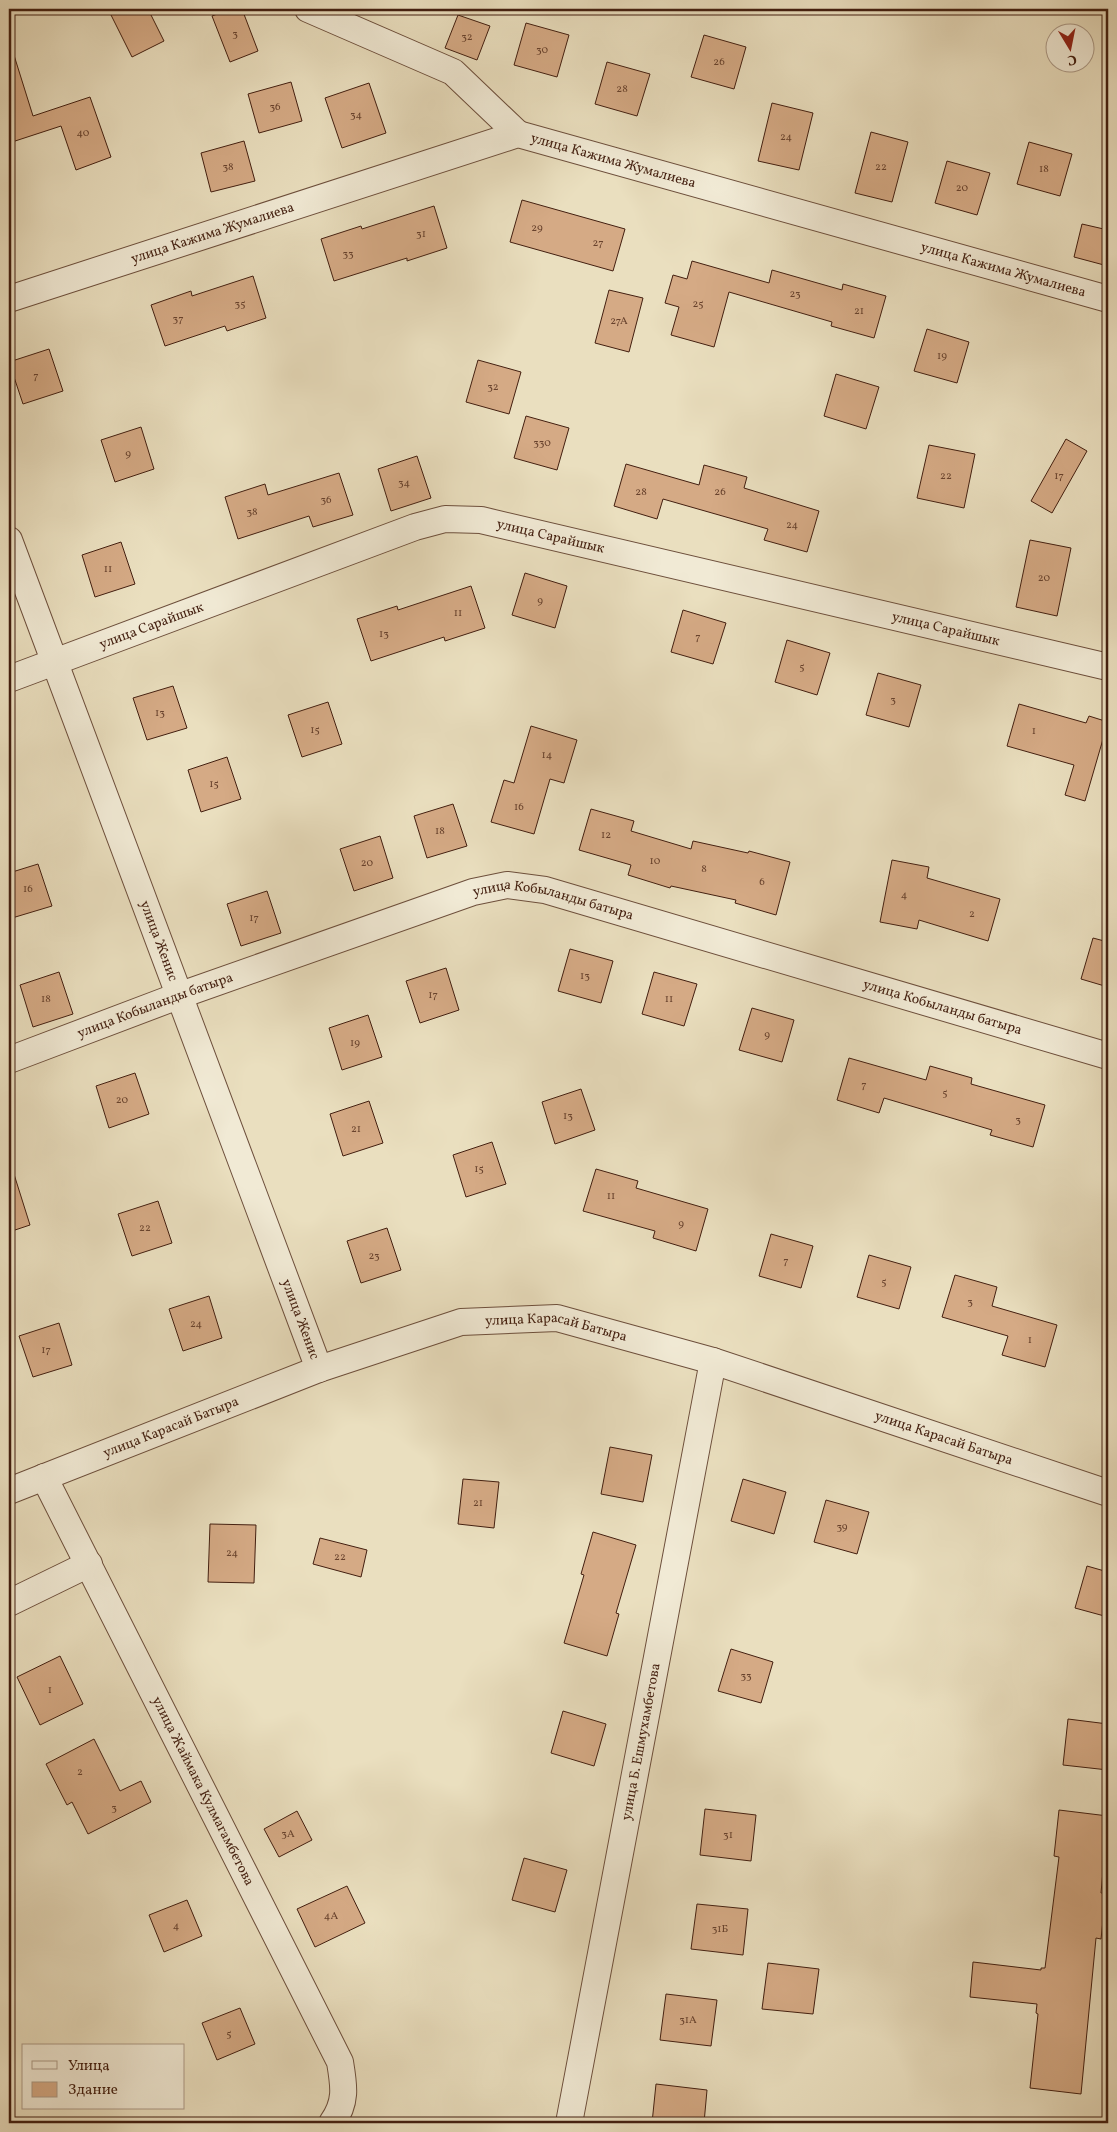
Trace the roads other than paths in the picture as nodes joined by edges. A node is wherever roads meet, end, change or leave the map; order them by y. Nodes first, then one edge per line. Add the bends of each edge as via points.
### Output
1 (308, 9) edge
2 (518, 134) junction
3 (9, 298) edge
4 (1108, 299) edge
5 (9, 540) edge
6 (54, 662) junction
7 (1108, 667) edge
8 (9, 679) edge
9 (178, 996) junction
10 (1108, 1056) edge
11 (9, 1060) edge
12 (713, 1361) junction
13 (319, 1369) junction
14 (44, 1476) junction
15 (9, 1490) edge
16 (1108, 1493) edge
17 (89, 1564) junction
18 (9, 1603) edge
19 (336, 2118) edge
20 (570, 2123) edge

1 - 2 street via 453,72
2 - 3 street, улица Кажима Жумалиева
2 - 4 street, улица Кажима Жумалиева
5 - 6 street, улица Женис
6 - 7 street, улица Сарайшык via 415,527 445,519 481,520
6 - 8 street, улица Сарайшык
6 - 9 street, улица Женис
9 - 10 street, улица Кобыланды батыра via 473,892 507,885 545,890
9 - 11 street, улица Кобыланды батыра
9 - 13 street, улица Женис
12 - 13 street, улица Карасай Батыра via 557,1318 461,1322
12 - 16 street, улица Карасай Батыра
12 - 20 street, улица Б. Ешмухамбетова
13 - 14 street, улица Карасай Батыра
14 - 15 street, улица Карасай Батыра
14 - 17 street, улица Жаймака Кулмагамбетова
17 - 18 street
17 - 19 street, улица Жаймака Кулмагамбетова via 340,2062 345,2089

